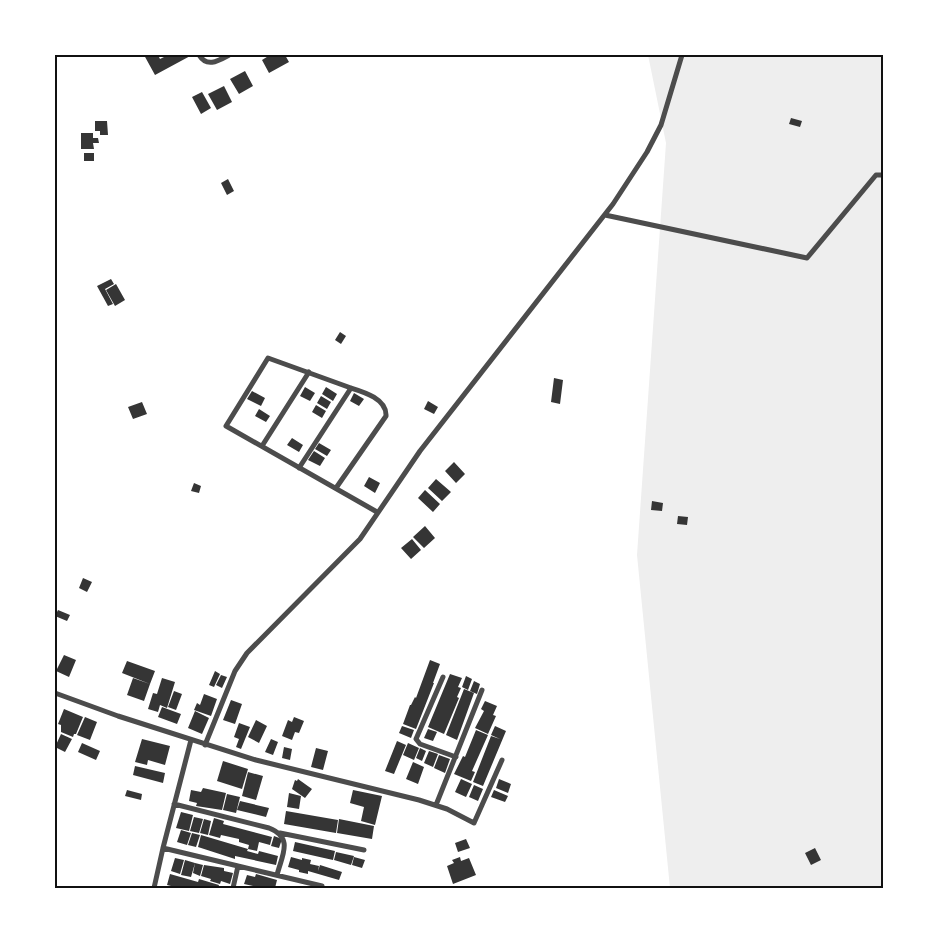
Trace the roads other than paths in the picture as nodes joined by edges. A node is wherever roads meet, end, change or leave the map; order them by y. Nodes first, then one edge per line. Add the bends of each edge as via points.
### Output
1 (198, 55) edge
2 (229, 55) edge
3 (682, 55) edge
4 (883, 175) edge
5 (605, 215) junction
6 (309, 372) junction
7 (351, 388) junction
8 (262, 446) junction
9 (300, 468) junction
10 (336, 488) junction
11 (376, 514) junction
12 (443, 677) dead end
13 (482, 690) dead end
14 (55, 693) edge
15 (192, 740) junction
16 (205, 745) junction
17 (456, 757) junction
18 (502, 760) dead end
19 (174, 804) junction
20 (436, 805) junction
21 (280, 833) junction
22 (163, 848) junction
23 (364, 850) dead end
24 (238, 866) junction
25 (277, 875) junction
26 (322, 886) dead end
27 (154, 888) edge
28 (233, 888) edge

1 - 2 street via 210,63
3 - 5 street via 661,125 631,178
4 - 5 street via 876,175 806,258
5 - 11 street via 420,451
6 - 7 street
6 - 8 street
6 - 8 street via 268,358 226,426
7 - 9 street
7 - 10 street via 378,401 386,416
8 - 9 street
9 - 10 street
10 - 11 street
11 - 16 street via 360,539 246,652
12 - 17 street via 416,739 420,744
13 - 17 street
14 - 15 street
15 - 16 street
15 - 19 street
16 - 20 street
17 - 20 street
18 - 20 street via 475,822
19 - 21 street
19 - 22 street
21 - 23 street
21 - 25 street via 284,845
22 - 24 street
22 - 27 street
24 - 25 street
24 - 28 street
25 - 26 street

